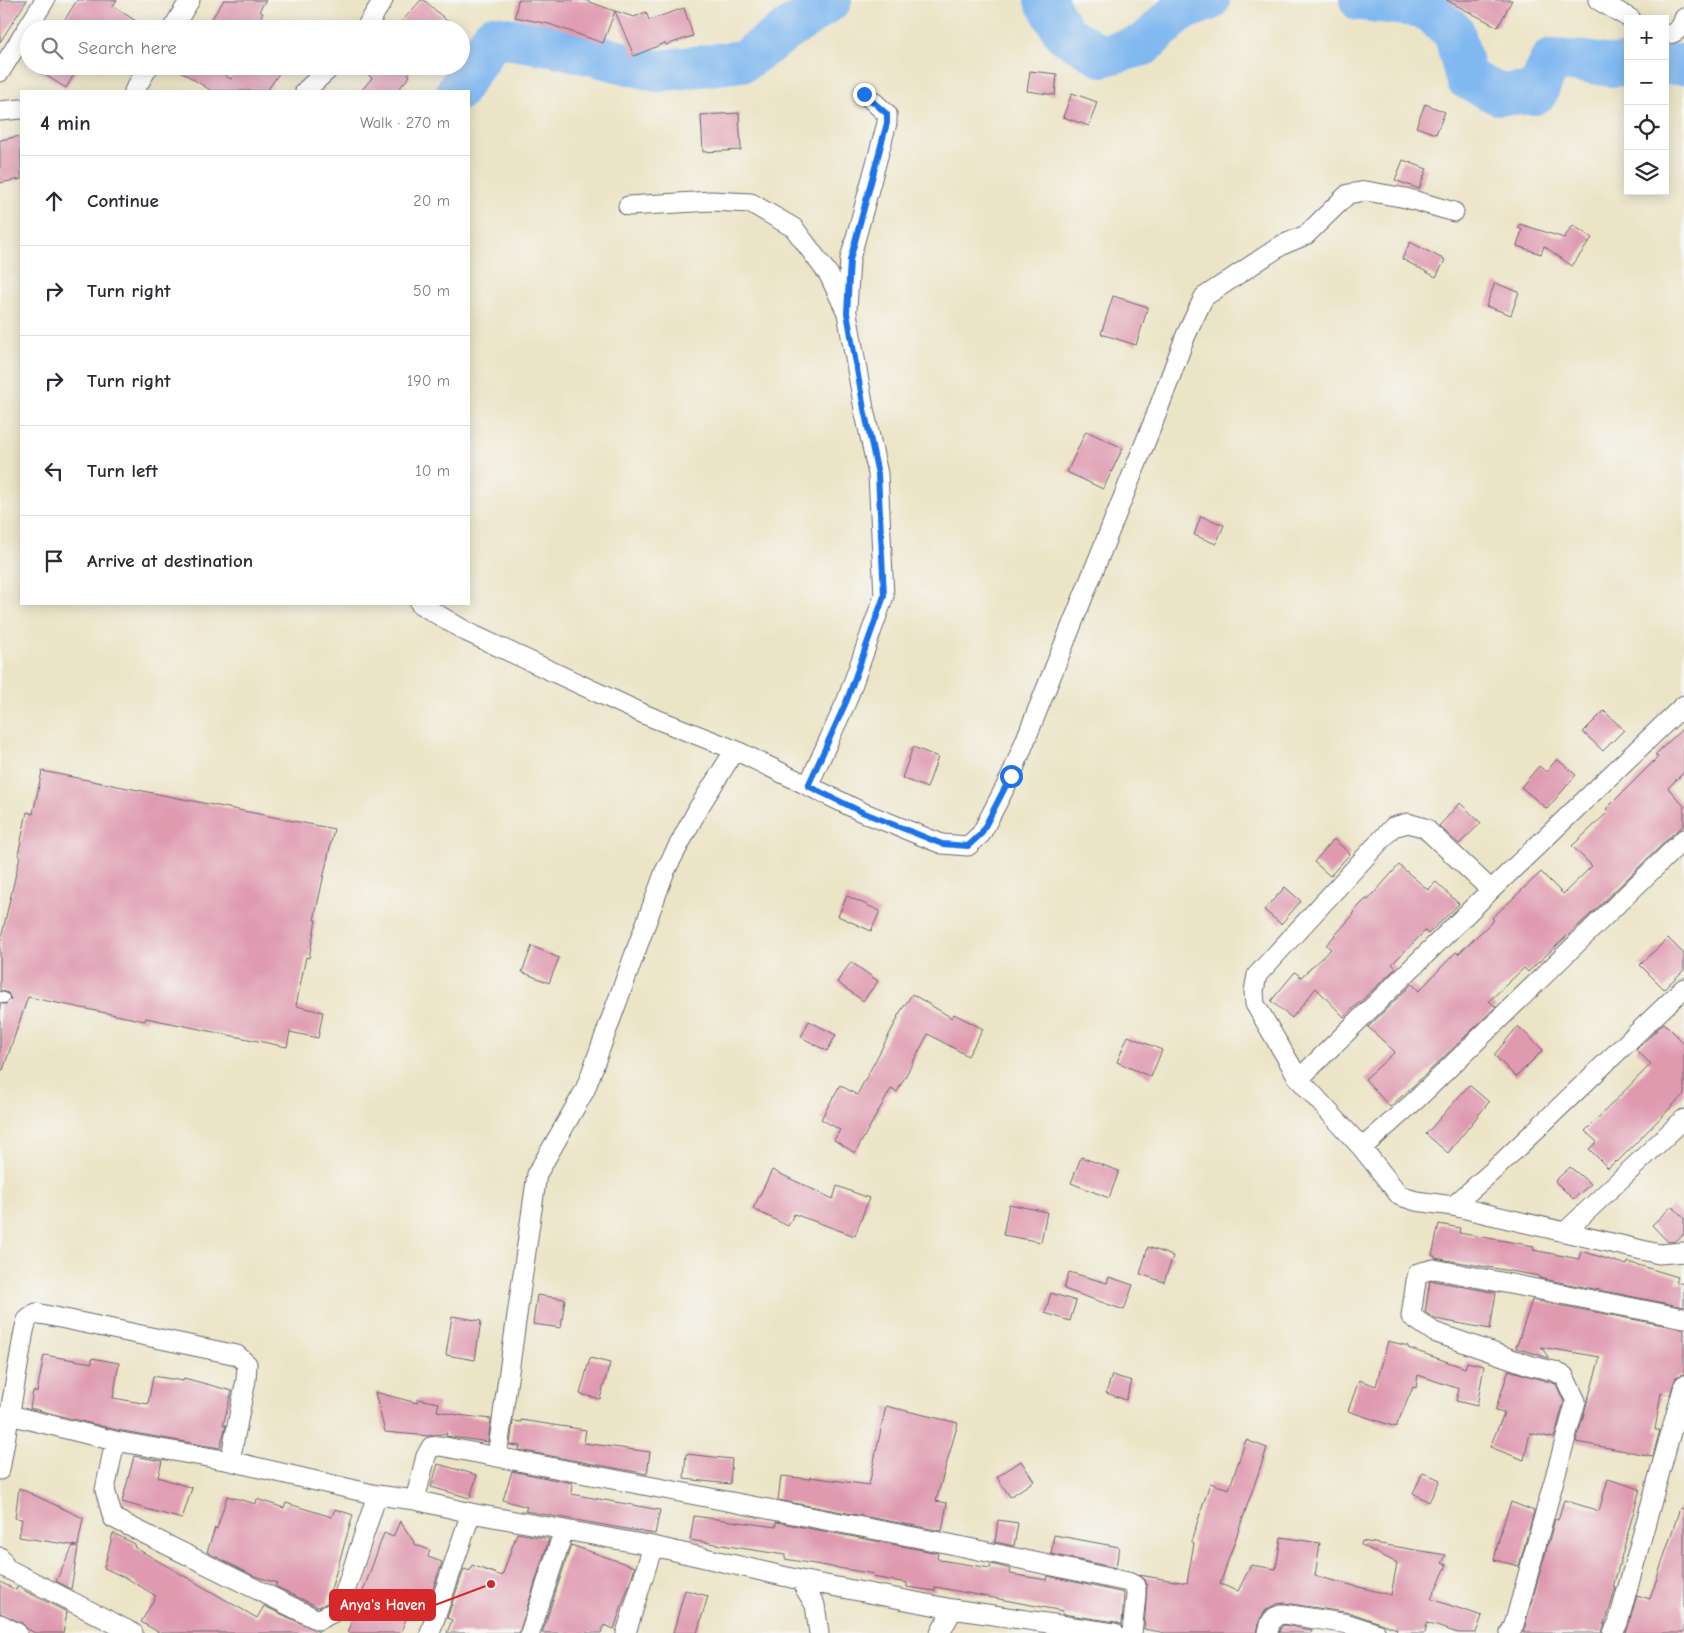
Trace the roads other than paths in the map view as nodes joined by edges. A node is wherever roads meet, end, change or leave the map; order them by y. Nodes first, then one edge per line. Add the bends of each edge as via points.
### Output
1 (45, 0) edge
2 (190, 0) edge
3 (383, 0) edge
4 (1598, 0) edge
5 (1624, 15) edge
6 (32, 20) edge
7 (178, 20) edge
8 (371, 20) edge
9 (20, 40) edge
10 (0, 72) edge
11 (144, 75) edge
12 (322, 75) edge
13 (135, 90) edge
14 (306, 90) edge
15 (864, 94) dead end
16 (20, 109) edge
17 (0, 111) edge
18 (628, 206) dead end
19 (1454, 212) dead end
20 (847, 313) junction
21 (422, 605) edge
22 (1684, 704) edge
23 (735, 750) junction
24 (808, 786) junction
25 (1684, 839) edge
26 (1491, 890) junction
27 (1684, 988) edge
28 (1299, 1079) junction
29 (1684, 1119) edge
30 (1362, 1148) junction
31 (1454, 1206) junction
32 (1566, 1231) junction
33 (1684, 1252) edge
34 (1684, 1318) edge
35 (1684, 1386) edge
36 (10, 1414) junction
37 (115, 1441) junction
38 (497, 1456) junction
39 (230, 1461) junction
40 (0, 1470) edge
41 (377, 1494) junction
42 (415, 1500) junction
43 (471, 1513) junction
44 (564, 1530) junction
45 (653, 1546) junction
46 (0, 1557) edge
47 (800, 1580) junction
48 (953, 1608) junction
49 (0, 1624) edge
50 (17, 1633) edge
51 (133, 1633) edge
52 (430, 1633) edge
53 (530, 1633) edge
54 (626, 1633) edge
55 (819, 1633) edge
56 (940, 1633) edge
57 (1114, 1633) edge
58 (1132, 1633) edge
59 (1268, 1633) edge
60 (1376, 1633) edge
61 (1510, 1633) edge
62 (1613, 1633) edge

1 - 6 street
2 - 7 street
3 - 8 street
4 - 5 street
9 - 10 street
11 - 13 street
12 - 14 street
15 - 20 street via 887,114 887,123 850,260
16 - 17 street
18 - 20 street via 712,201 751,203 794,228 829,276
19 - 24 street via 1366,191 1348,194 1306,234 1282,245 1204,297 1011,776 981,834 968,846 942,844
20 - 24 street via 878,474 884,596 847,700
21 - 23 street via 467,632 610,699
22 - 26 street
23 - 24 street
23 - 38 street via 699,807 665,872 585,1090 538,1174
25 - 30 street via 1417,1099
26 - 28 street
26 - 28 street via 1425,828 1408,823 1393,827 1257,975 1255,1004
27 - 31 street
28 - 30 street
29 - 32 street
30 - 31 street via 1400,1196
31 - 32 street
32 - 33 street via 1659,1254
34 - 61 street via 1434,1268 1418,1273 1411,1316 1434,1332 1564,1376 1576,1401
35 - 62 street
36 - 37 street
36 - 39 street via 24,1331 27,1320 36,1313 238,1355 247,1364 246,1380
36 - 40 street
37 - 39 street
37 - 41 street via 105,1490 113,1518 318,1620 334,1612 341,1604
38 - 42 street via 431,1447
38 - 58 street via 1128,1582 1136,1586
39 - 41 street
41 - 42 street
42 - 43 street
43 - 44 street
43 - 52 street
44 - 45 street
44 - 53 street
45 - 47 street
45 - 54 street
46 - 51 street via 6,1568
47 - 48 street
47 - 55 street via 815,1605
48 - 56 street
48 - 57 street
49 - 50 street
59 - 60 street via 1271,1621 1284,1614 1348,1624

